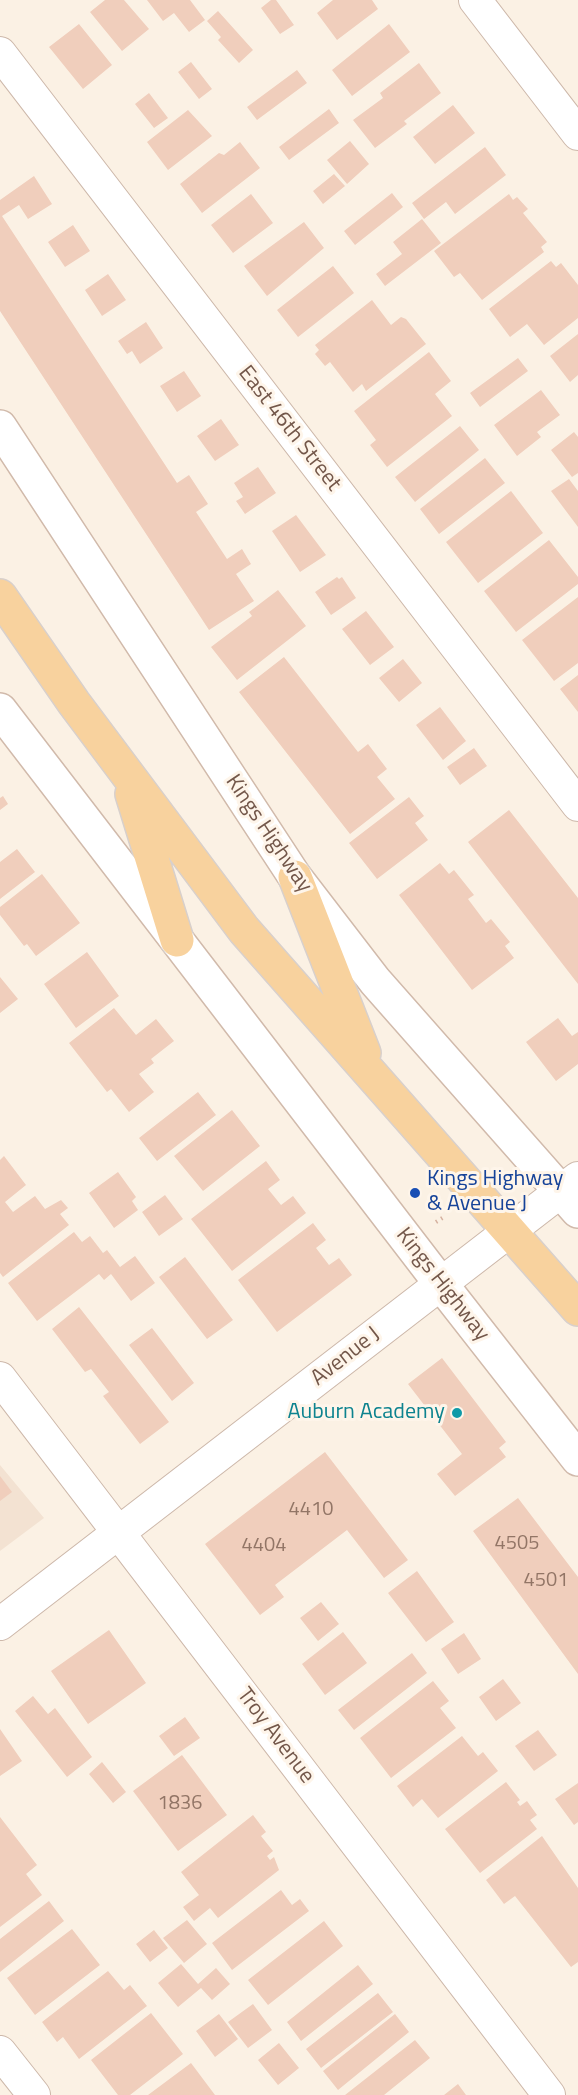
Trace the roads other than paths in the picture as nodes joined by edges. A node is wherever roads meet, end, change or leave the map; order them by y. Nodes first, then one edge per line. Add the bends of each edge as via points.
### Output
1 (475, 0) edge
2 (0, 53) edge
3 (578, 134) edge
4 (0, 427) edge
5 (0, 596) edge
6 (0, 710) edge
7 (126, 772) junction
8 (578, 805) edge
9 (295, 877) junction
10 (177, 940) junction
11 (373, 1074) junction
12 (572, 1193) edge
13 (509, 1231) junction
14 (441, 1284) junction
15 (578, 1310) edge
16 (0, 1378) edge
17 (578, 1459) edge
18 (119, 1532) junction
19 (0, 1624) edge
20 (0, 2052) edge
21 (34, 2095) edge
22 (549, 2095) edge

1 - 3 street
2 - 8 street, East 46th Street
4 - 9 street, Kings Highway
5 - 7 main road
6 - 10 street, Kings Highway
7 - 10 main road
7 - 11 main road via 244,930
9 - 11 main road
9 - 12 street, Kings Highway via 375,981
10 - 14 street, Kings Highway
11 - 13 main road
12 - 13 street, Avenue J
13 - 14 street, Avenue J
13 - 15 main road
14 - 17 street, Kings Highway
14 - 18 street, Avenue J
16 - 18 street, Troy Avenue
18 - 19 street, Avenue J
18 - 22 street, Troy Avenue
20 - 21 street

